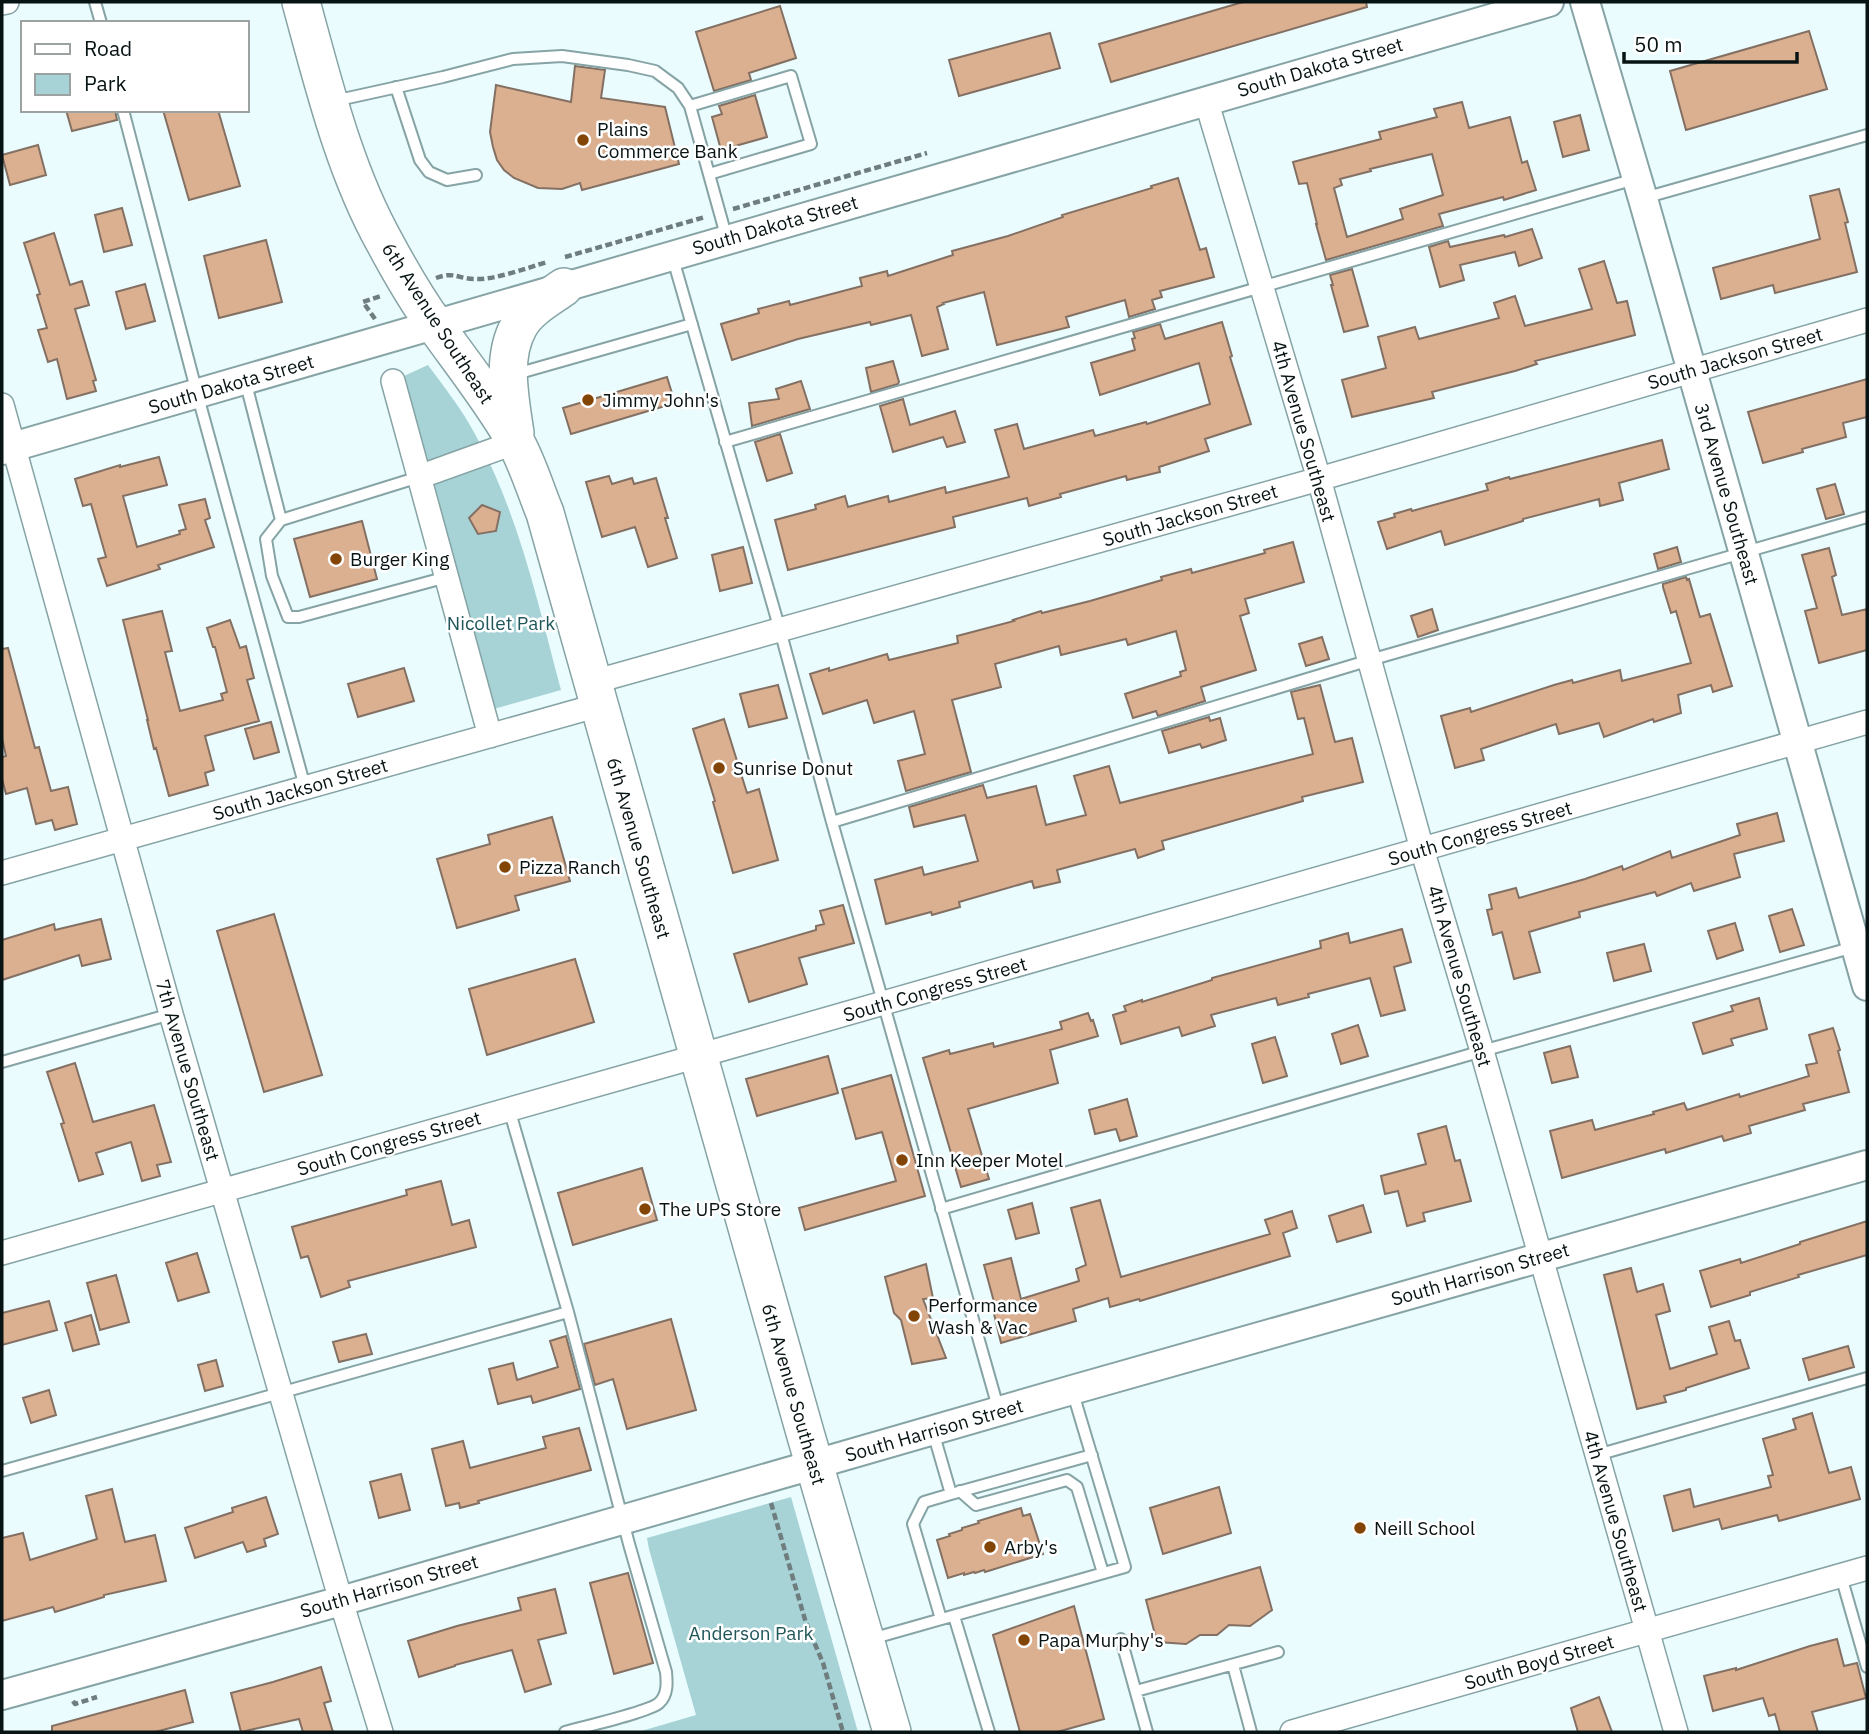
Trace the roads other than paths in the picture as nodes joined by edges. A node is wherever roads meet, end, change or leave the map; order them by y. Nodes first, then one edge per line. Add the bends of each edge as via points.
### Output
1 (95, 2) edge
2 (300, 2) edge
3 (1502, 2) edge
4 (1549, 2) edge
5 (1585, 2) edge
6 (100, 21) edge
7 (1480, 21) junction
8 (396, 87) junction
9 (1206, 100) junction
10 (329, 102) junction
11 (690, 106) junction
12 (124, 112) edge
13 (1867, 135) edge
14 (709, 174) junction
15 (476, 175) dead end
16 (1640, 189) junction
17 (723, 226) junction
18 (672, 256) junction
19 (564, 287) junction
20 (1262, 288) junction
21 (1867, 320) edge
22 (434, 324) junction
23 (691, 324) junction
24 (1692, 370) junction
25 (510, 375) junction
26 (245, 380) junction
27 (393, 381) dead end
28 (197, 393) junction
29 (2, 405) edge
30 (725, 442) junction
31 (516, 443) junction
32 (7, 448) edge
33 (419, 477) junction
34 (1319, 479) junction
35 (1867, 517) edge
36 (281, 520) junction
37 (1743, 553) junction
38 (447, 576) junction
39 (780, 630) junction
40 (1370, 660) junction
41 (596, 694) junction
42 (1867, 722) edge
43 (490, 736) junction
44 (1799, 742) junction
45 (304, 787) junction
46 (832, 822) junction
47 (122, 838) junction
48 (1422, 849) junction
49 (2, 873) edge
50 (1862, 945) edge
51 (1867, 986) edge
52 (883, 1004) junction
53 (171, 1014) junction
54 (1482, 1051) junction
55 (698, 1056) junction
56 (2, 1062) edge
57 (509, 1109) junction
58 (1867, 1165) edge
59 (222, 1189) junction
60 (941, 1209) junction
61 (2, 1253) edge
62 (1541, 1257) junction
63 (568, 1312) junction
64 (1867, 1378) edge
65 (1072, 1390) junction
66 (281, 1392) junction
67 (999, 1411) junction
68 (933, 1430) junction
69 (1092, 1455) junction
70 (1597, 1455) junction
71 (814, 1464) junction
72 (2, 1471) edge
73 (956, 1492) junction
74 (623, 1519) junction
75 (1867, 1568) edge
76 (1103, 1573) junction
77 (1841, 1576) junction
78 (341, 1601) junction
79 (954, 1616) junction
80 (942, 1619) junction
81 (1647, 1631) junction
82 (1121, 1639) dead end
83 (865, 1641) junction
84 (1278, 1652) dead end
85 (1233, 1665) junction
86 (1867, 1667) edge
87 (1136, 1691) junction
88 (2, 1695) edge
89 (381, 1732) edge
90 (565, 1732) edge
91 (892, 1732) edge
92 (989, 1732) edge
93 (1147, 1732) edge
94 (1251, 1732) edge
95 (1292, 1732) edge
96 (1676, 1732) edge

1 - 6 lane
2 - 10 highway, 6th Avenue Southeast
3 - 7 street
4 - 7 street, South Dakota Street
5 - 16 street, 3rd Avenue Southeast
7 - 9 street, South Dakota Street
8 - 10 lane
8 - 11 lane via 513,60 562,56 655,71 678,88
8 - 15 lane via 420,160 429,172 447,180
9 - 17 street, South Dakota Street
9 - 20 street, 4th Avenue Southeast
10 - 22 highway, 6th Avenue Southeast via 350,167 383,240
11 - 14 lane
11 - 14 lane via 791,76 811,144
12 - 28 lane
13 - 16 lane
14 - 17 lane
16 - 20 lane
16 - 24 street, 3rd Avenue Southeast
17 - 18 street, South Dakota Street
18 - 19 street, South Dakota Street
18 - 23 lane
19 - 22 street, South Dakota Street
19 - 25 highway via 519,326 509,357
20 - 30 lane
20 - 34 street, 4th Avenue Southeast
21 - 24 street, South Jackson Street
22 - 26 street, South Dakota Street
22 - 31 highway, 6th Avenue Southeast
23 - 25 lane
23 - 30 lane
24 - 34 street, South Jackson Street
24 - 37 street, 3rd Avenue Southeast
25 - 31 highway
26 - 28 street, South Dakota Street
26 - 36 lane
27 - 33 street
28 - 32 street, South Dakota Street
28 - 45 lane
29 - 32 street, 7th Avenue Southeast
30 - 39 lane
31 - 33 street
31 - 41 highway, 6th Avenue Southeast via 545,513
32 - 47 street, 7th Avenue Southeast
33 - 36 lane
33 - 38 street
34 - 39 street, South Jackson Street
34 - 40 street, 4th Avenue Southeast
35 - 37 lane
36 - 38 lane via 266,539 272,576 288,618
37 - 40 lane
37 - 44 street, 3rd Avenue Southeast
38 - 43 street
39 - 41 street, South Jackson Street
39 - 46 lane
40 - 46 lane
40 - 48 street, 4th Avenue Southeast
41 - 43 street, South Jackson Street
41 - 55 highway, 6th Avenue Southeast
42 - 44 street, South Congress Street
43 - 45 street, South Jackson Street
44 - 48 street, South Congress Street
44 - 50 street, 3rd Avenue Southeast
45 - 47 street, South Jackson Street
46 - 52 lane
47 - 49 street, South Jackson Street
47 - 53 street, 7th Avenue Southeast
48 - 52 street, South Congress Street
48 - 54 street, 4th Avenue Southeast
50 - 51 street, 3rd Avenue Southeast
50 - 54 lane
52 - 55 street, South Congress Street
52 - 60 lane
53 - 56 lane
53 - 59 street, 7th Avenue Southeast
54 - 60 lane
54 - 62 street, 4th Avenue Southeast
55 - 57 street, South Congress Street
55 - 71 highway, 6th Avenue Southeast
57 - 59 street, South Congress Street
57 - 63 lane
58 - 62 street, South Harrison Street
59 - 61 street, South Congress Street
59 - 66 street, 7th Avenue Southeast
60 - 67 lane
62 - 65 street, South Harrison Street
62 - 70 street, 4th Avenue Southeast
63 - 66 lane
63 - 74 lane
64 - 70 lane
65 - 67 street, South Harrison Street
65 - 69 lane
66 - 72 lane
66 - 78 street, 7th Avenue Southeast
67 - 68 street, South Harrison Street
68 - 71 street, South Harrison Street
68 - 73 lane
69 - 73 lane
69 - 76 lane via 1125,1567
70 - 81 street, 4th Avenue Southeast
71 - 74 street, South Harrison Street
71 - 83 highway, 6th Avenue Southeast
73 - 76 lane via 976,1505 1067,1480 1077,1487
73 - 80 lane via 924,1502 913,1524
74 - 78 street, South Harrison Street
74 - 90 lane via 667,1687 660,1703 645,1710
75 - 77 street, South Boyd Street
76 - 79 lane
77 - 81 street, South Boyd Street
77 - 86 lane
78 - 88 street, South Harrison Street
78 - 89 street, 7th Avenue Southeast
79 - 80 lane
79 - 92 lane
80 - 83 lane
81 - 95 street, South Boyd Street
81 - 96 street, 4th Avenue Southeast
82 - 87 lane
83 - 91 highway, 6th Avenue Southeast
84 - 85 lane
85 - 87 lane
85 - 94 lane
87 - 93 lane

